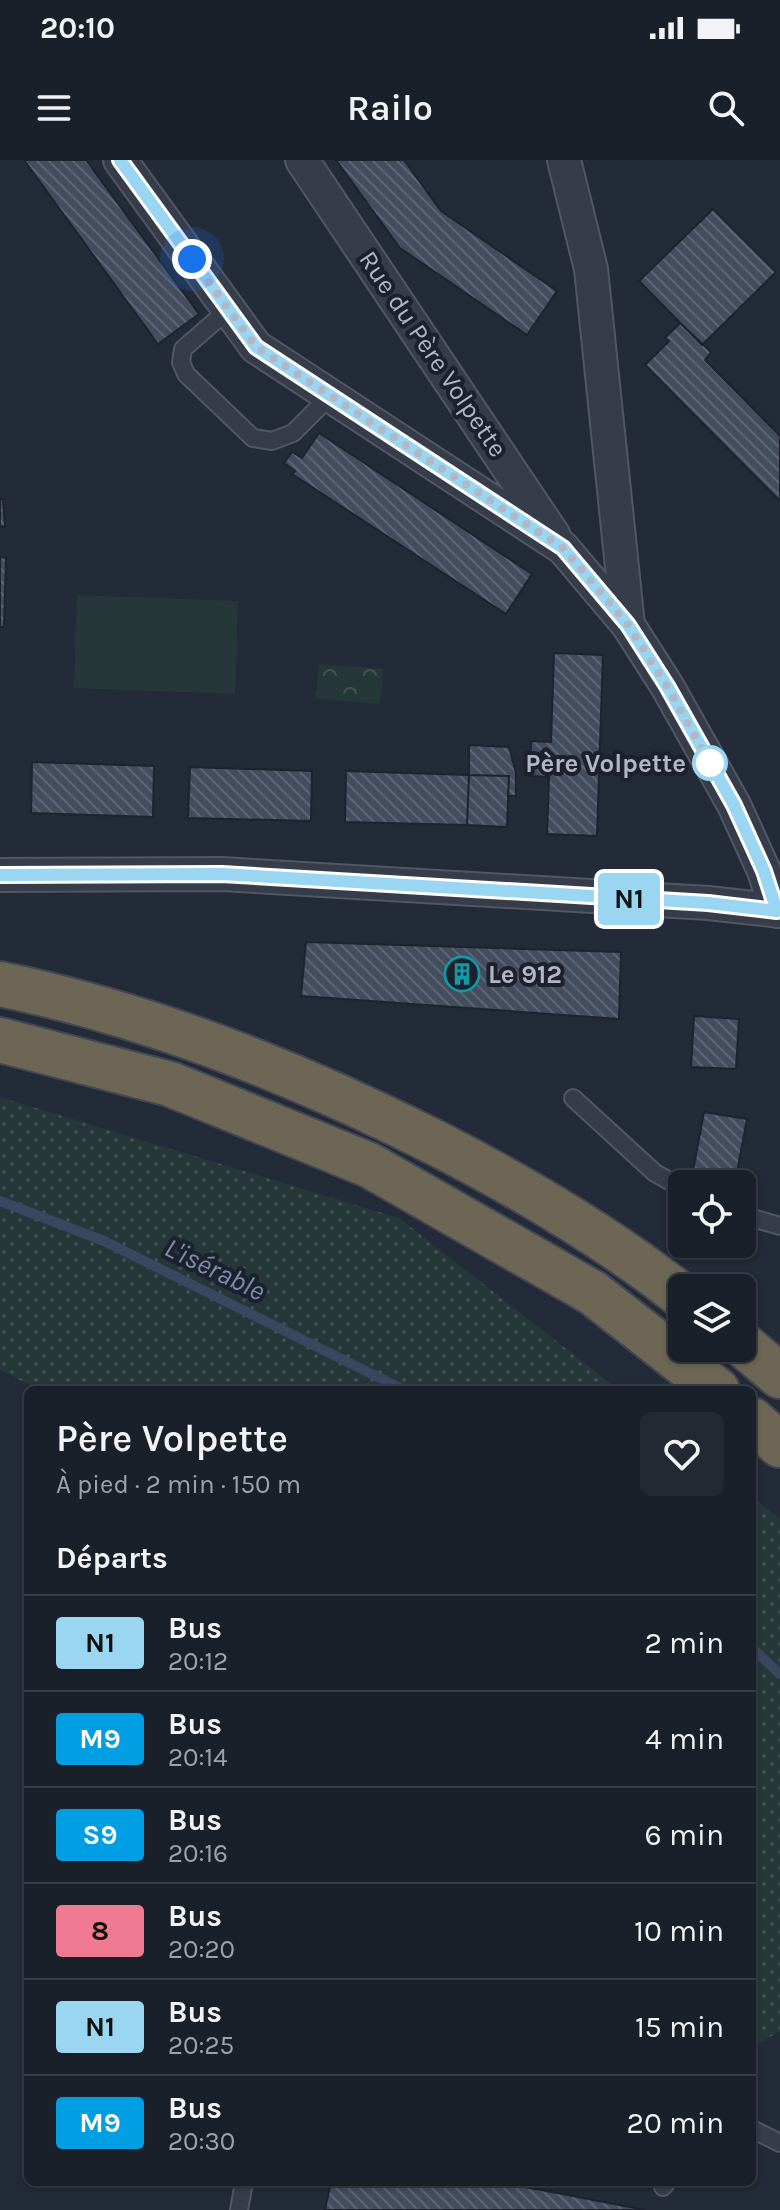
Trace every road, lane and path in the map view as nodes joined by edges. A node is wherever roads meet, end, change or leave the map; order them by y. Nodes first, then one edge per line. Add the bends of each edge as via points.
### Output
1 (120, 160) edge
2 (302, 160) edge
3 (564, 160) edge
4 (229, 309) junction
5 (330, 396) junction
6 (563, 548) junction
7 (628, 625) junction
8 (0, 875) edge
9 (779, 913) edge
10 (0, 984) edge
11 (0, 1040) edge
12 (573, 1098) dead end
13 (668, 1180) edge
14 (756, 1219) edge
15 (780, 1226) edge
16 (668, 1286) edge
17 (712, 1386) edge
18 (756, 1424) edge
19 (780, 1445) edge
20 (756, 2131) edge
21 (780, 2143) edge
22 (243, 2186) edge
23 (239, 2210) edge

1 - 4 street, Rue du Père Volpette
2 - 6 street, Rue du Père Volpette
3 - 7 street via 591,269
4 - 5 street, Rue du Père Volpette via 256,347
4 - 5 lane via 183,349 181,362 186,374 253,438 272,441 293,433
5 - 6 street, Rue du Père Volpette
6 - 7 street, Rue du Père Volpette
7 - 9 street, Rue du Père Volpette via 734,805
8 - 9 street via 222,874 708,903
10 - 16 highway via 98,1008 300,1079 481,1166
11 - 17 highway via 170,1084 369,1165 593,1293
12 - 13 lane
14 - 15 lane
18 - 19 highway
20 - 21 lane
22 - 23 lane

